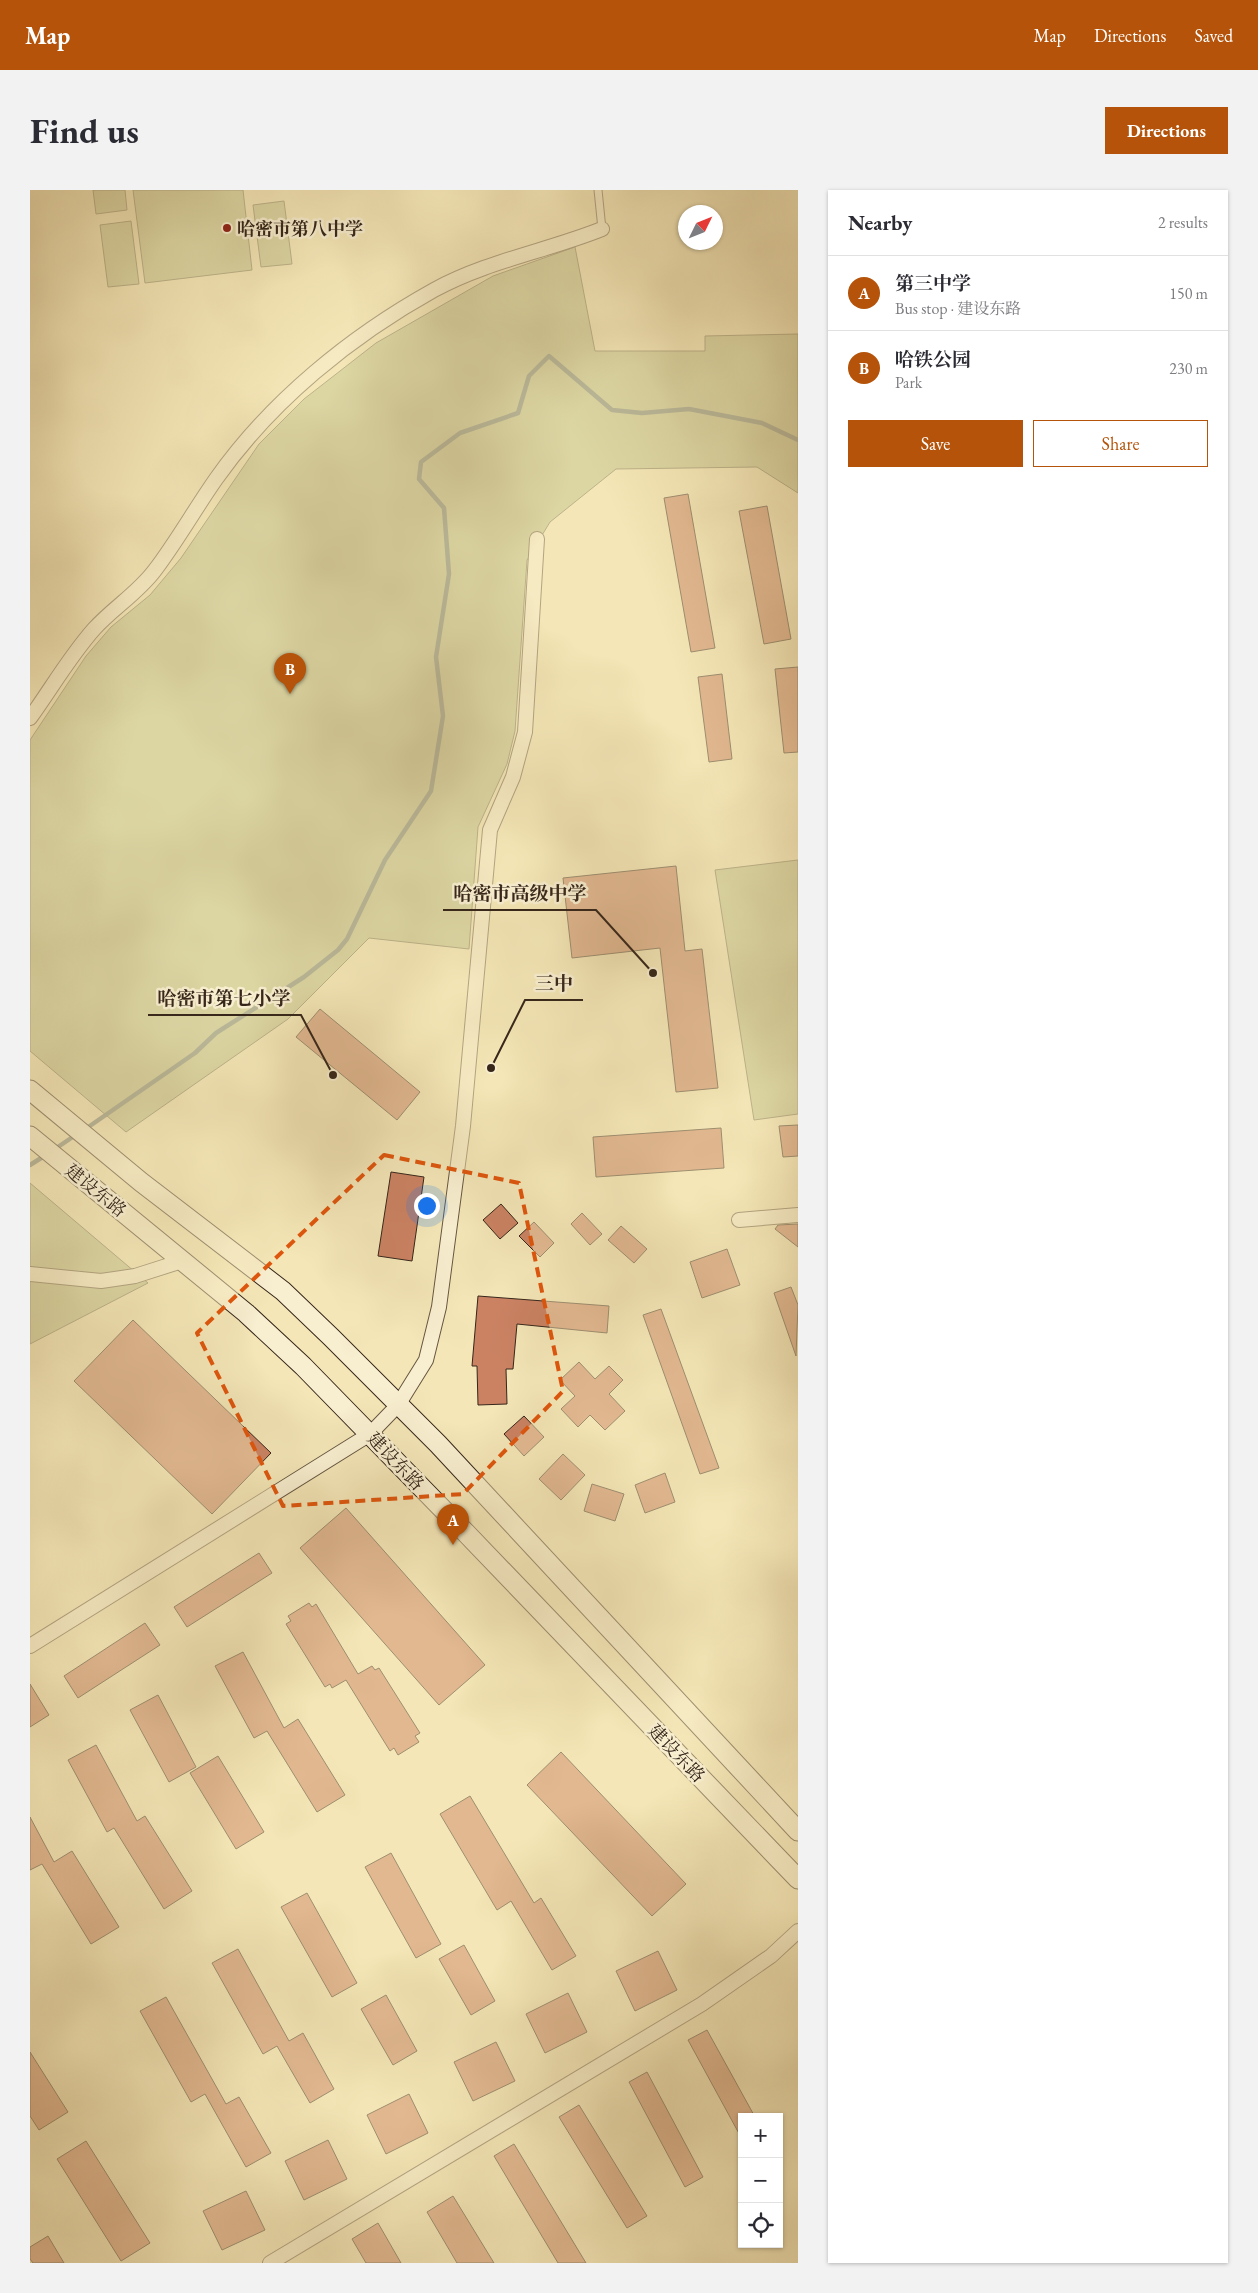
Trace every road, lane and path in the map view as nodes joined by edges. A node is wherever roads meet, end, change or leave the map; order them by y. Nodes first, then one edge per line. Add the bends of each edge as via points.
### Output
1 (598, 190) edge
2 (602, 229) joint
3 (537, 539) dead end
4 (30, 718) edge
5 (30, 1090) edge
6 (30, 1136) edge
7 (798, 1215) edge
8 (739, 1220) dead end
9 (182, 1261) junction
10 (30, 1274) edge
11 (398, 1404) junction
12 (370, 1434) junction
13 (30, 1646) edge
14 (798, 1831) edge
15 (798, 1879) edge
16 (798, 1931) edge
17 (270, 2263) edge

1 - 2 lane
2 - 4 street via 566,244 492,264 436,289 380,322 323,366 267,418 216,478 155,571 94,629
3 - 11 street via 525,732 513,777 490,830 463,1126 439,1307 426,1360
5 - 11 main road, 建设东路 via 141,1182 283,1292
6 - 9 main road, 建设东路
7 - 8 street
9 - 10 street via 135,1276 100,1281
9 - 12 main road, 建设东路 via 246,1313
11 - 12 street
11 - 14 main road, 建设东路
12 - 13 street
12 - 15 main road, 建设东路
16 - 17 street via 771,1956 702,2004

